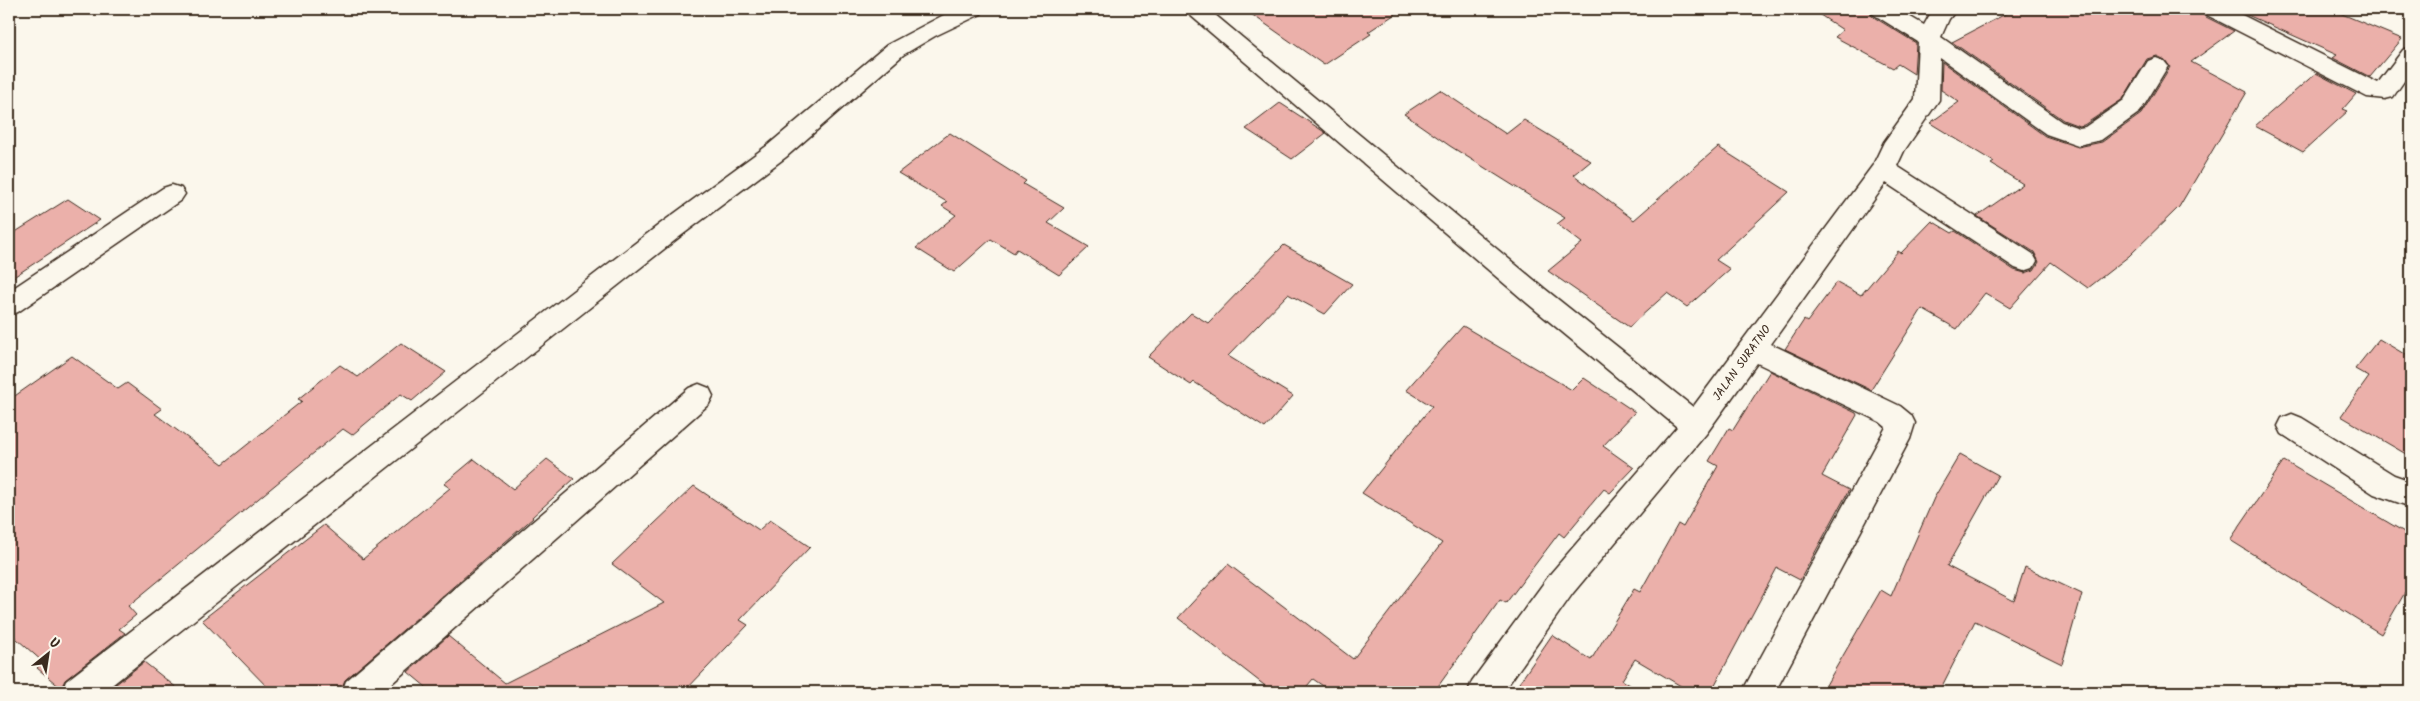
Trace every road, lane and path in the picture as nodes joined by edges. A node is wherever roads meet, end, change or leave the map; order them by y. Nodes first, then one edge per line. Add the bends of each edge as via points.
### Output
1 (973, 9) edge
2 (1194, 9) edge
3 (1881, 9) edge
4 (1946, 9) edge
5 (2213, 9) edge
6 (1929, 39) junction
7 (2411, 55) edge
8 (2156, 66) dead end
9 (1883, 169) junction
10 (172, 194) dead end
11 (2024, 261) dead end
12 (9, 305) edge
13 (1752, 348) junction
14 (699, 396) dead end
15 (1696, 426) junction
16 (2292, 426) dead end
17 (2411, 494) edge
18 (78, 692) edge
19 (358, 692) edge
20 (1484, 692) edge
21 (1758, 692) edge

1 - 18 street via 895,50 777,151
2 - 15 street
3 - 6 street
4 - 6 street, JALAN SURATNO via 1939,16
5 - 7 street via 2375,91 2385,91
6 - 8 street via 2054,128 2078,137 2092,134 2132,106
6 - 9 street, JALAN SURATNO via 1927,100 1893,148
9 - 11 street
9 - 13 street, JALAN SURATNO
10 - 12 street
13 - 15 street, JALAN SURATNO
13 - 21 street via 1890,414 1901,423 1900,431
14 - 19 street
15 - 20 street, JALAN SURATNO via 1562,583
16 - 17 street via 2384,485

